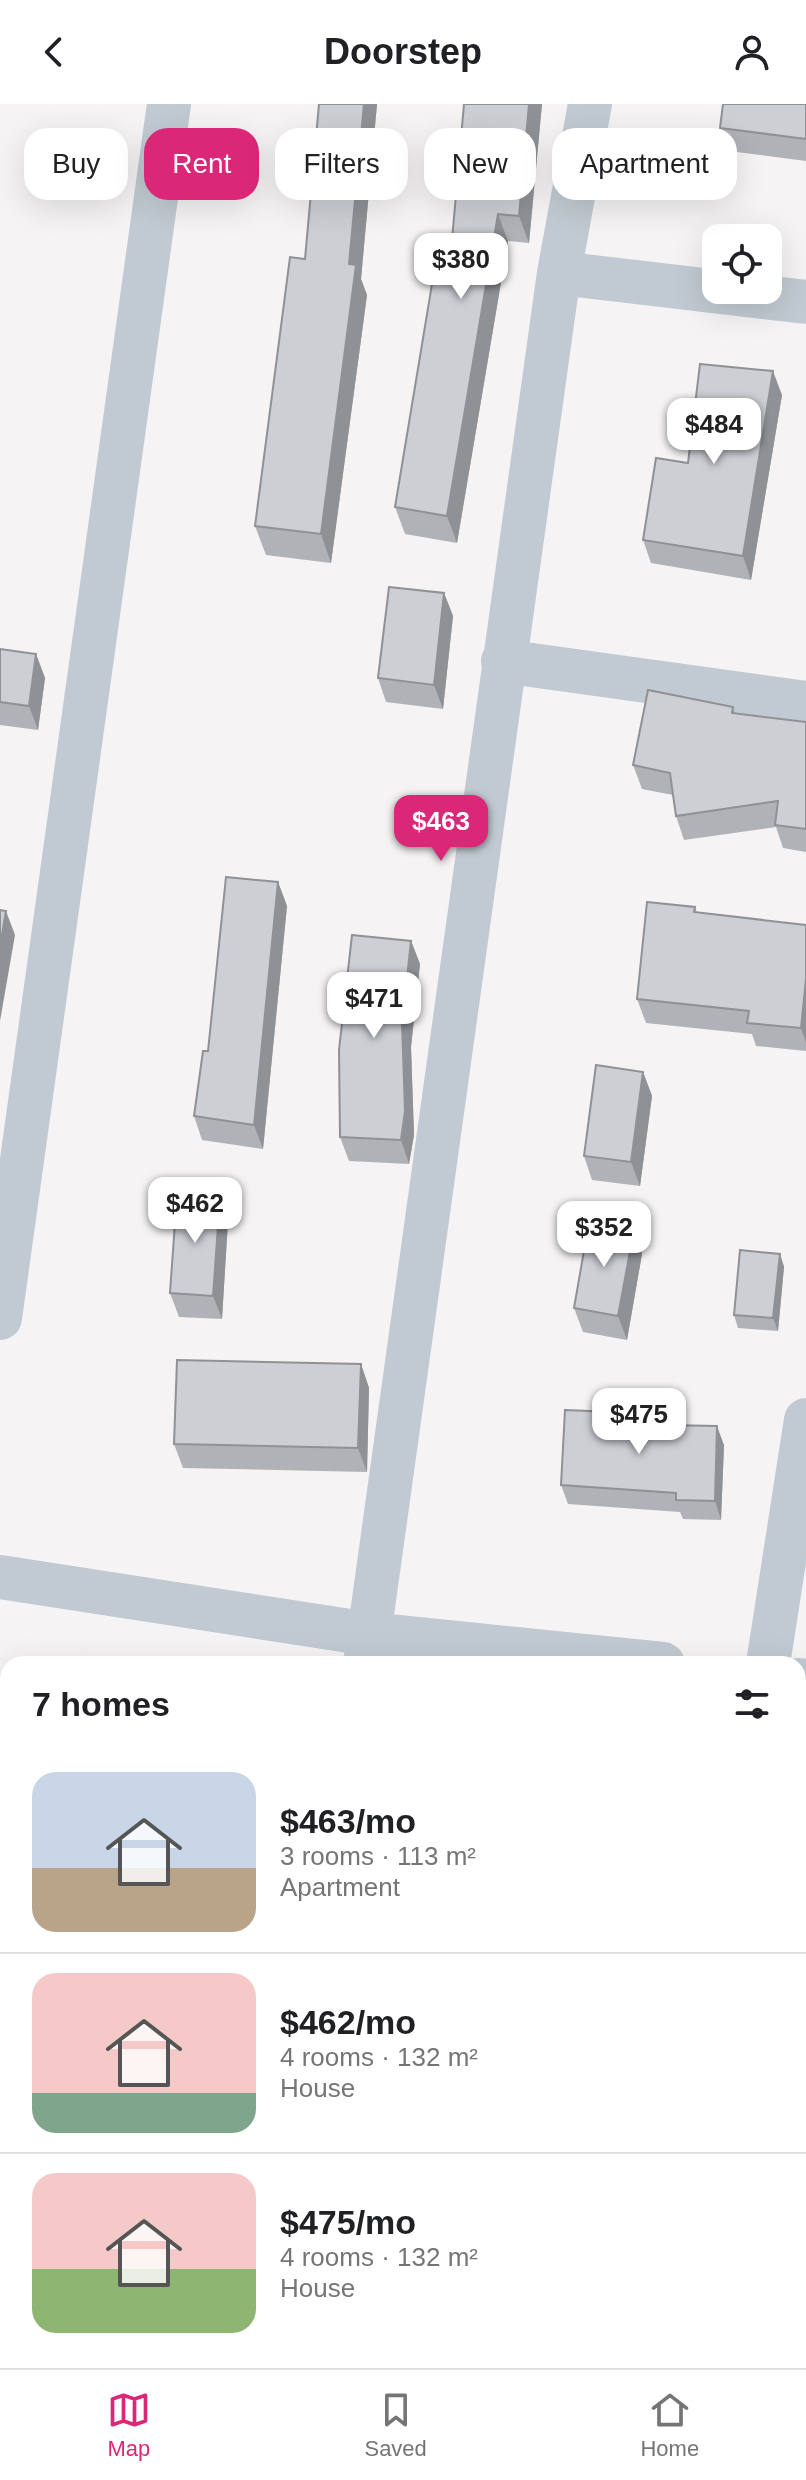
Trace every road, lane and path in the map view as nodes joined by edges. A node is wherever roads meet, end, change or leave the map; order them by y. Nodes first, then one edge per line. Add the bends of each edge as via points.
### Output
1 (169, 104) edge
2 (590, 104) edge
3 (559, 273) junction
4 (806, 302) edge
5 (503, 661) junction
6 (806, 703) edge
7 (12, 1151) edge
8 (0, 1318) edge
9 (806, 1420) edge
10 (0, 1577) edge
11 (367, 1649) edge
12 (505, 1656) edge
13 (769, 1656) edge

1 - 7 street
2 - 3 street
3 - 4 street
3 - 5 street
5 - 6 street
5 - 11 street
7 - 8 street
9 - 13 street
10 - 11 street
11 - 12 street

